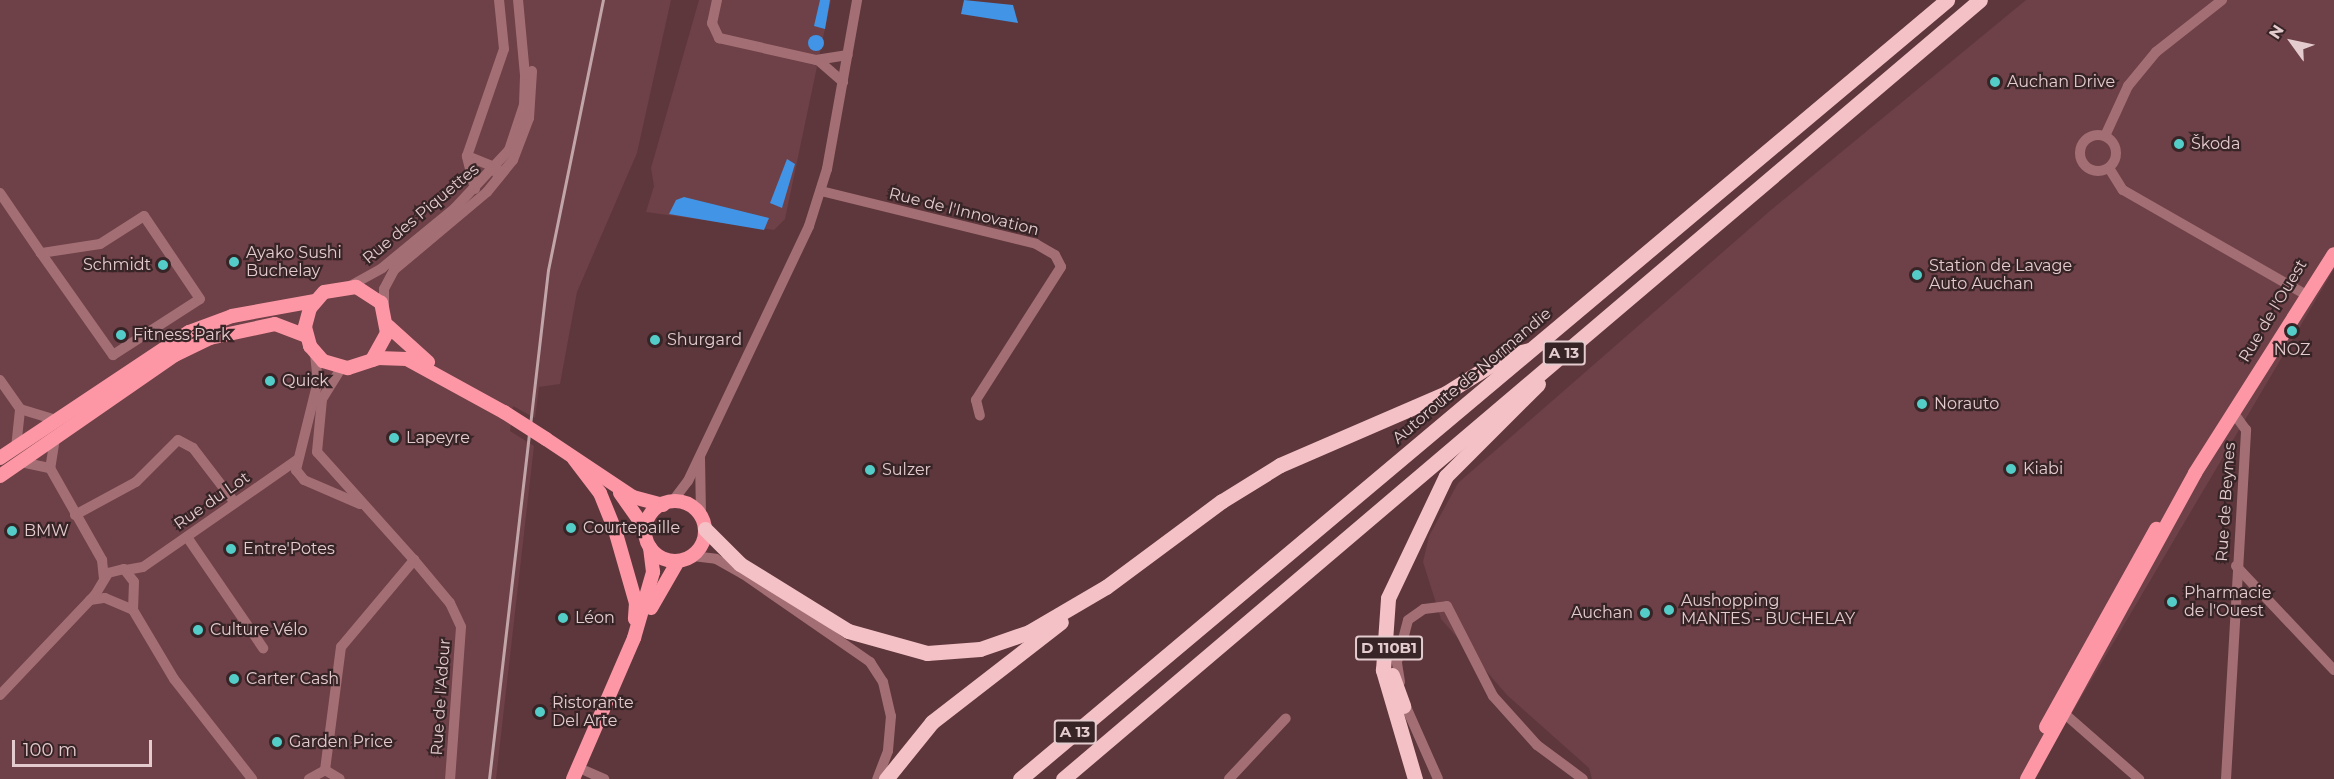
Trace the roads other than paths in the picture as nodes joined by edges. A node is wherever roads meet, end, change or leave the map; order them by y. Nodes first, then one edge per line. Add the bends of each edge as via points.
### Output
1 (499, 0) edge
2 (518, 0) edge
3 (717, 0) edge
4 (857, 0) edge
5 (1947, 0) edge
6 (1980, 0) edge
7 (2222, 0) edge
8 (520, 16) junction
9 (848, 55) junction
10 (816, 60) junction
11 (843, 82) junction
12 (2105, 135) junction
13 (467, 156) junction
14 (497, 168) junction
15 (2109, 168) junction
16 (497, 180) junction
17 (475, 189) junction
18 (820, 191) junction
19 (0, 193) edge
20 (2334, 246) edge
21 (41, 253) junction
22 (2334, 254) edge
23 (350, 286) junction
24 (2305, 294) junction
25 (315, 301) junction
26 (384, 309) junction
27 (388, 326) junction
28 (306, 336) junction
29 (1531, 349) junction
30 (315, 354) junction
31 (372, 360) junction
32 (341, 368) junction
33 (1539, 374) junction
34 (0, 380) edge
35 (472, 392) junction
36 (20, 409) junction
37 (2233, 412) junction
38 (980, 416) dead end
39 (56, 420) junction
40 (55, 438) junction
41 (16, 447) junction
42 (702, 454) junction
43 (0, 458) edge
44 (299, 458) junction
45 (321, 458) junction
46 (574, 459) junction
47 (21, 462) junction
48 (50, 468) junction
49 (276, 474) junction
50 (0, 476) edge
51 (304, 479) junction
52 (605, 479) junction
53 (235, 503) junction
54 (668, 503) junction
55 (366, 507) junction
56 (75, 515) junction
57 (703, 523) junction
58 (646, 530) junction
59 (187, 537) junction
60 (650, 548) junction
61 (693, 555) junction
62 (102, 560) junction
63 (414, 560) junction
64 (678, 561) junction
65 (2236, 566) junction
66 (143, 567) junction
67 (121, 570) junction
68 (103, 581) junction
69 (134, 582) junction
70 (1106, 587) junction
71 (1395, 588) junction
72 (132, 593) junction
73 (90, 600) junction
74 (115, 600) junction
75 (133, 610) junction
76 (634, 638) junction
77 (263, 648) dead end
78 (2334, 670) edge
79 (0, 695) edge
80 (1403, 706) junction
81 (2061, 710) junction
82 (1286, 718) dead end
83 (325, 770) junction
84 (584, 775) edge
85 (252, 779) edge
86 (309, 779) edge
87 (340, 779) edge
88 (450, 779) edge
89 (573, 779) edge
90 (604, 779) edge
91 (877, 779) edge
92 (886, 779) edge
93 (1020, 779) edge
94 (1063, 779) edge
95 (1229, 779) edge
96 (1415, 779) edge
97 (1438, 779) edge
98 (1583, 779) edge
99 (2018, 779) edge
100 (2027, 779) edge
101 (2139, 779) edge
102 (2226, 779) edge

1 - 13 street via 504,49
2 - 8 street, Rue des Piquettes
3 - 10 street via 715,35
4 - 9 street
5 - 29 highway, Autoroute de Normandie / A 13
6 - 33 highway, A 13
7 - 12 street via 2156,52 2128,86
8 - 14 street, Rue des Piquettes via 524,105
8 - 16 street, Rue des Piquettes via 531,60 531,101 521,144
9 - 10 street
9 - 11 street
10 - 11 street
11 - 18 street
12 - 15 street via 2116,148
12 - 15 street via 2089,137 2079,153 2087,168
13 - 14 street
13 - 17 street
14 - 16 street
14 - 17 street, Rue des Piquettes
15 - 24 street via 2123,190
16 - 26 street, Rue des Piquettes via 394,270 384,289
17 - 23 street, Rue des Piquettes via 382,268
18 - 38 street, Rue de l'Innovation via 1036,244 1055,255 1061,267 976,400
18 - 42 street via 796,256
19 - 21 street
20 - 24 main road, Rue de l'Ouest
21 - 21 street via 100,244 144,216 200,299 113,355
22 - 24 main road, Rue de l'Ouest
23 - 25 main road via 332,288
23 - 26 main road via 370,293
24 - 37 main road, Rue de l'Ouest
25 - 28 main road
25 - 39 main road via 205,324 158,349
26 - 27 main road
27 - 31 main road via 383,347
27 - 35 main road via 398,340
28 - 30 main road
28 - 40 main road via 282,324 226,332 175,356
29 - 70 highway via 1504,356 1446,393 1259,477
29 - 93 highway, Autoroute de Normandie / A 13
30 - 32 main road
30 - 44 street via 318,381
31 - 32 main road
31 - 35 main road via 407,360
32 - 45 street via 322,399 314,436
33 - 71 highway via 1537,388 1446,476 1419,523
33 - 94 highway, A 13
34 - 36 street
35 - 46 main road, bridge
36 - 39 street
36 - 41 street
37 - 65 street, Rue de Beynes via 2246,430
37 - 81 main road, Rue de l'Ouest via 2157,527
39 - 41 main road
40 - 47 main road
40 - 48 street
41 - 43 main road
42 - 54 street
42 - 57 street
44 - 45 street
44 - 49 street, Rue du Lot
44 - 51 street
45 - 51 street via 321,476
45 - 55 street, Rue de l'Adour
46 - 52 main road
46 - 76 main road via 600,493 615,530 636,603
47 - 48 street
47 - 50 main road
48 - 56 street
49 - 51 street
49 - 53 street, Rue du Lot
51 - 55 street
52 - 54 main road via 639,500
52 - 58 main road
53 - 56 street via 193,448 178,440 136,482
53 - 59 street, Rue du Lot
54 - 57 main road via 688,504
54 - 58 main road via 651,515
55 - 63 street, Rue de l'Adour
56 - 62 street
57 - 61 main road
57 - 70 highway via 741,564 830,621 866,639 917,652 964,652 997,644
58 - 60 main road
59 - 66 street, Rue du Lot
59 - 77 street
60 - 64 main road via 664,559
60 - 76 main road via 653,572
61 - 64 main road
61 - 91 street via 716,560 743,574 870,662 883,682 891,716 888,751
62 - 67 street
62 - 68 street
63 - 83 street via 340,647
63 - 88 street, Rue de l'Adour via 450,603 461,627
64 - 84 main road via 657,592 630,675
65 - 78 street
65 - 102 street, Rue de Beynes
66 - 67 street
66 - 69 street
67 - 68 street
67 - 69 street
68 - 73 street
68 - 74 street
69 - 72 street
70 - 92 highway via 946,710
71 - 80 highway, D 110B1 via 1390,668
71 - 96 highway via 1383,619 1383,670
72 - 74 street
72 - 75 street
73 - 74 street
73 - 79 street
74 - 75 street
75 - 85 street via 174,679
76 - 89 main road
80 - 97 street, D 110B1
80 - 98 street via 1397,662 1408,620 1424,609 1447,606 1501,706 1537,745
81 - 99 main road
81 - 100 main road
81 - 101 street
82 - 95 street
83 - 86 street
83 - 87 street
84 - 90 street

